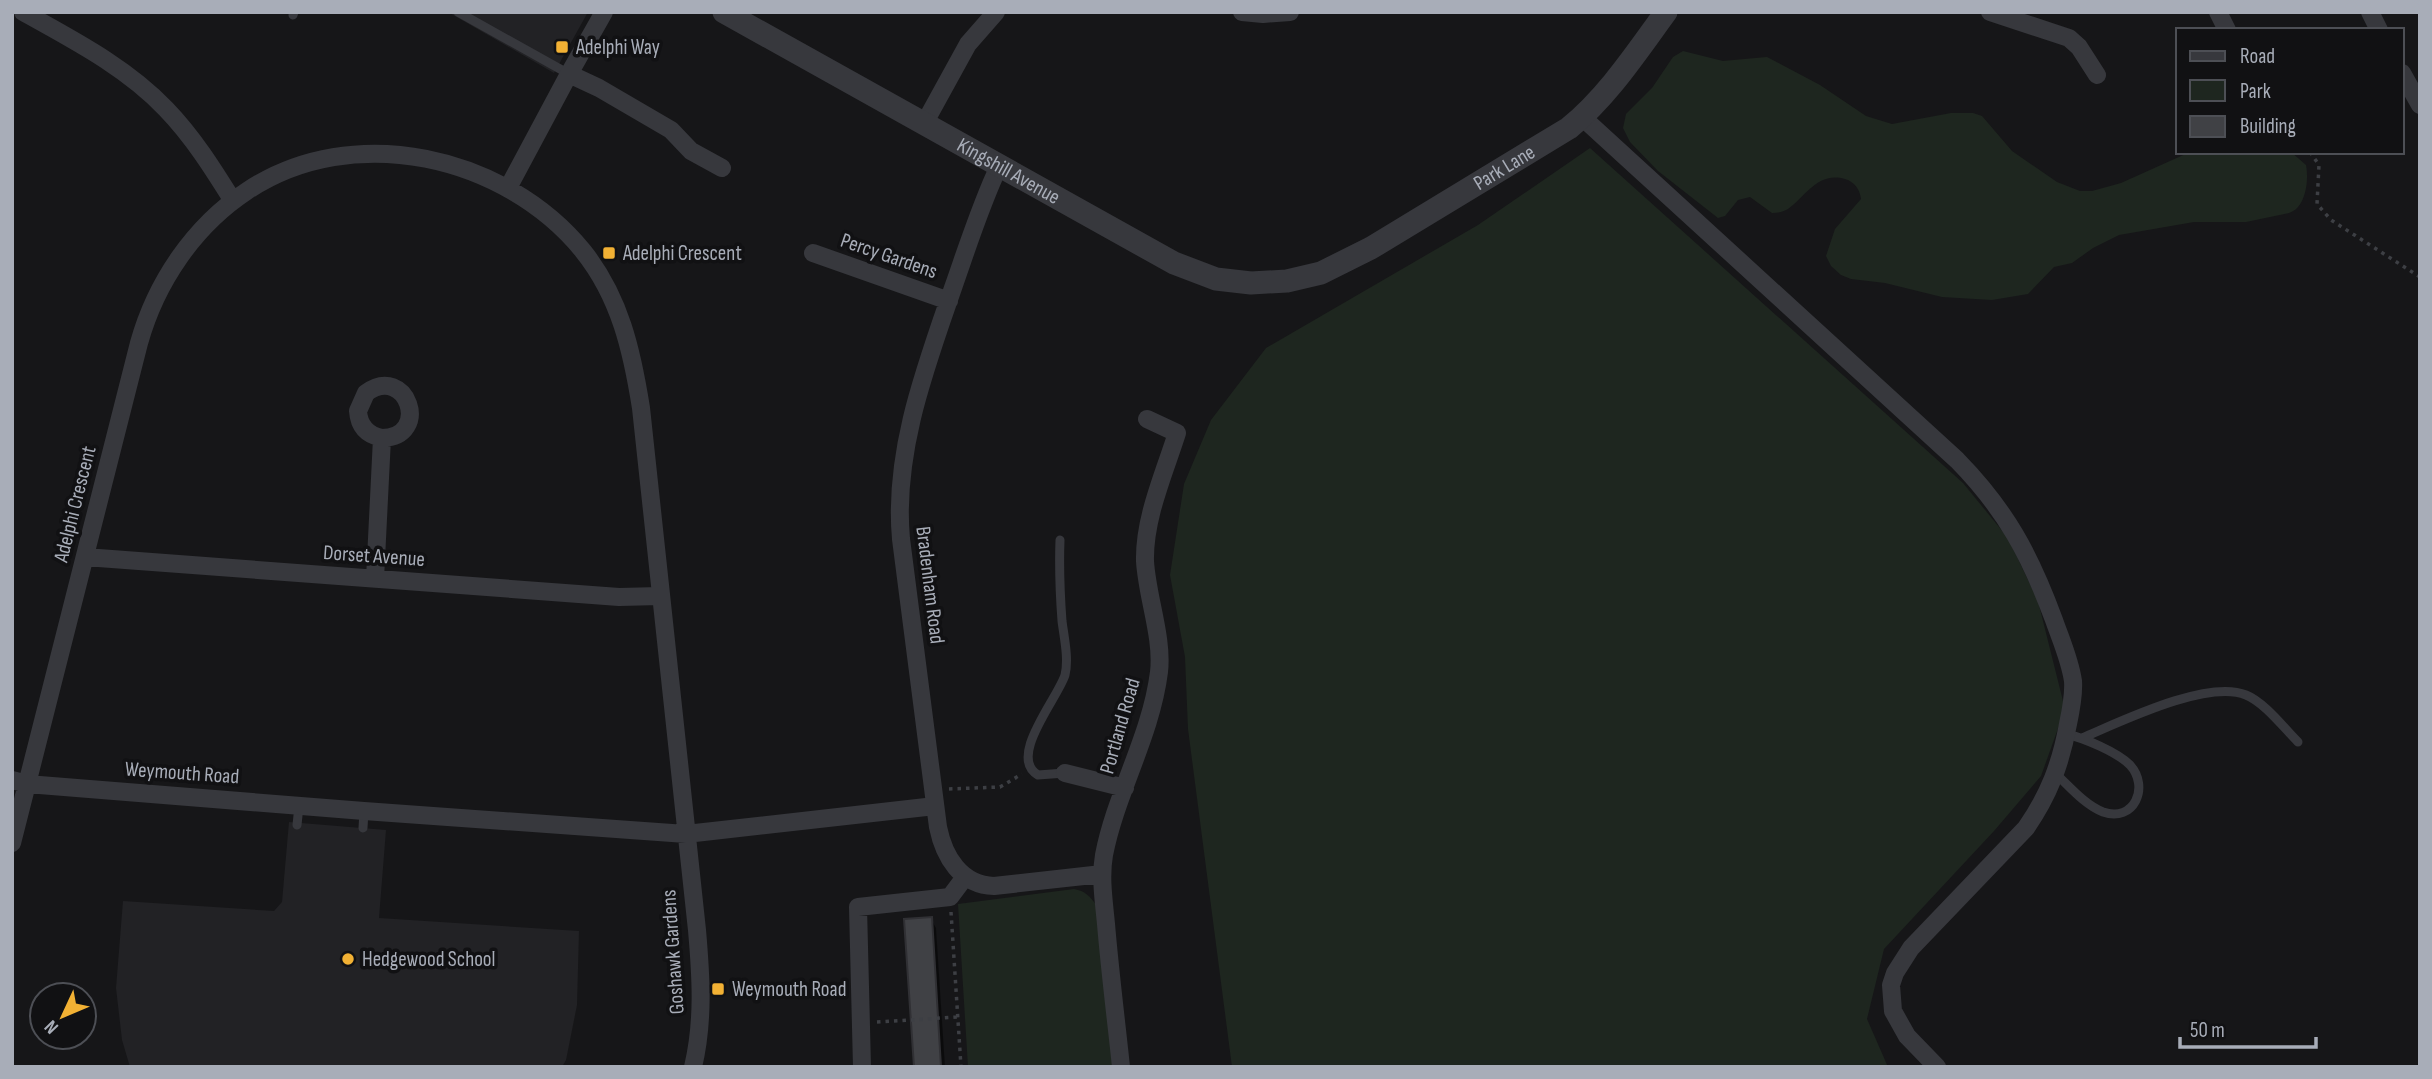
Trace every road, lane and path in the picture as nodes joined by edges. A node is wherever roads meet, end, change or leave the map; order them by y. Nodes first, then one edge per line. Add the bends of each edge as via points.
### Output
1 (23, 12) edge
2 (458, 12) edge
3 (604, 12) edge
4 (724, 12) edge
5 (996, 12) edge
6 (1242, 12) edge
7 (1290, 12) edge
8 (1666, 12) edge
9 (1990, 12) edge
10 (2218, 12) edge
11 (2370, 12) edge
12 (2226, 28) edge
13 (2378, 28) edge
14 (569, 74) junction
15 (2097, 75) dead end
16 (2404, 77) edge
17 (2420, 105) edge
18 (1582, 117) junction
19 (924, 124) junction
20 (2311, 154) edge
21 (999, 166) junction
22 (722, 168) dead end
23 (508, 188) junction
24 (233, 201) junction
25 (813, 253) dead end
26 (2420, 276) edge
27 (1306, 278) joint
28 (949, 301) junction
29 (1147, 419) dead end
30 (382, 438) dead end
31 (1060, 540) dead end
32 (85, 557) junction
33 (374, 579) junction
34 (660, 596) junction
35 (2074, 736) junction
36 (2298, 742) dead end
37 (1030, 769) junction
38 (1065, 773) joint
39 (2056, 774) junction
40 (20, 782) edge
41 (1125, 788) junction
42 (934, 798) junction
43 (299, 805) junction
44 (298, 825) dead end
45 (686, 834) junction
46 (12, 844) edge
47 (1102, 874) junction
48 (965, 877) junction
49 (950, 897) junction
50 (958, 1017) junction
51 (861, 1023) junction
52 (693, 1067) edge
53 (862, 1067) edge
54 (961, 1067) edge
55 (1121, 1067) edge
56 (1937, 1067) edge

1 - 24 street via 98,55 151,94 201,151
2 - 14 lane
3 - 14 street
4 - 19 street, Kingshill Avenue
5 - 19 street via 968,44
6 - 7 street
8 - 18 street, Park Lane
9 - 15 street via 2068,38
10 - 12 street
11 - 13 street
14 - 22 street via 671,130 691,151
14 - 23 street
16 - 17 street
18 - 27 street, Park Lane via 1359,255
18 - 35 street via 1957,460 1992,498 2029,558 2064,649 2073,681
19 - 21 street, Kingshill Avenue
20 - 26 path via 2319,165 2317,204 2332,220
21 - 27 street, Kingshill Avenue via 1196,273 1251,283
21 - 28 street, Bradenham Road
23 - 24 street, Adelphi Crescent via 444,161 353,155 285,171
23 - 34 street, Adelphi Crescent via 544,212 583,251 620,313 641,408
24 - 32 street, Adelphi Crescent via 190,243 149,311
25 - 28 street, Percy Gardens
28 - 42 street, Bradenham Road via 914,415 898,500
29 - 41 street, Portland Road via 1177,433 1146,548 1149,601 1159,649 1158,678
30 - 33 street
31 - 37 lane via 1066,671 1027,751
32 - 33 street, Dorset Avenue
32 - 40 street, Adelphi Crescent
33 - 34 street, Dorset Avenue
34 - 45 street, Adelphi Crescent
35 - 36 lane via 2213,691 2247,695
35 - 39 street
35 - 39 lane via 2130,765 2138,783 2138,798 2130,810 2117,814 2101,811
37 - 38 lane via 1038,775
37 - 42 path via 1000,787
38 - 41 street
39 - 56 street via 2026,828 1911,948 1895,973 1893,1011 1906,1036
40 - 43 street, Weymouth Road
40 - 46 street
41 - 47 street, Portland Road
42 - 45 street, Weymouth Road
42 - 48 street, Bradenham Road via 943,849
43 - 44 lane
43 - 45 street, Weymouth Road via 363,820
45 - 52 street, Goshawk Gardens via 702,997
47 - 48 street via 994,886
47 - 55 street, Portland Road
48 - 49 street
49 - 50 path
49 - 51 street via 858,907
50 - 51 path
50 - 54 path
51 - 53 street

